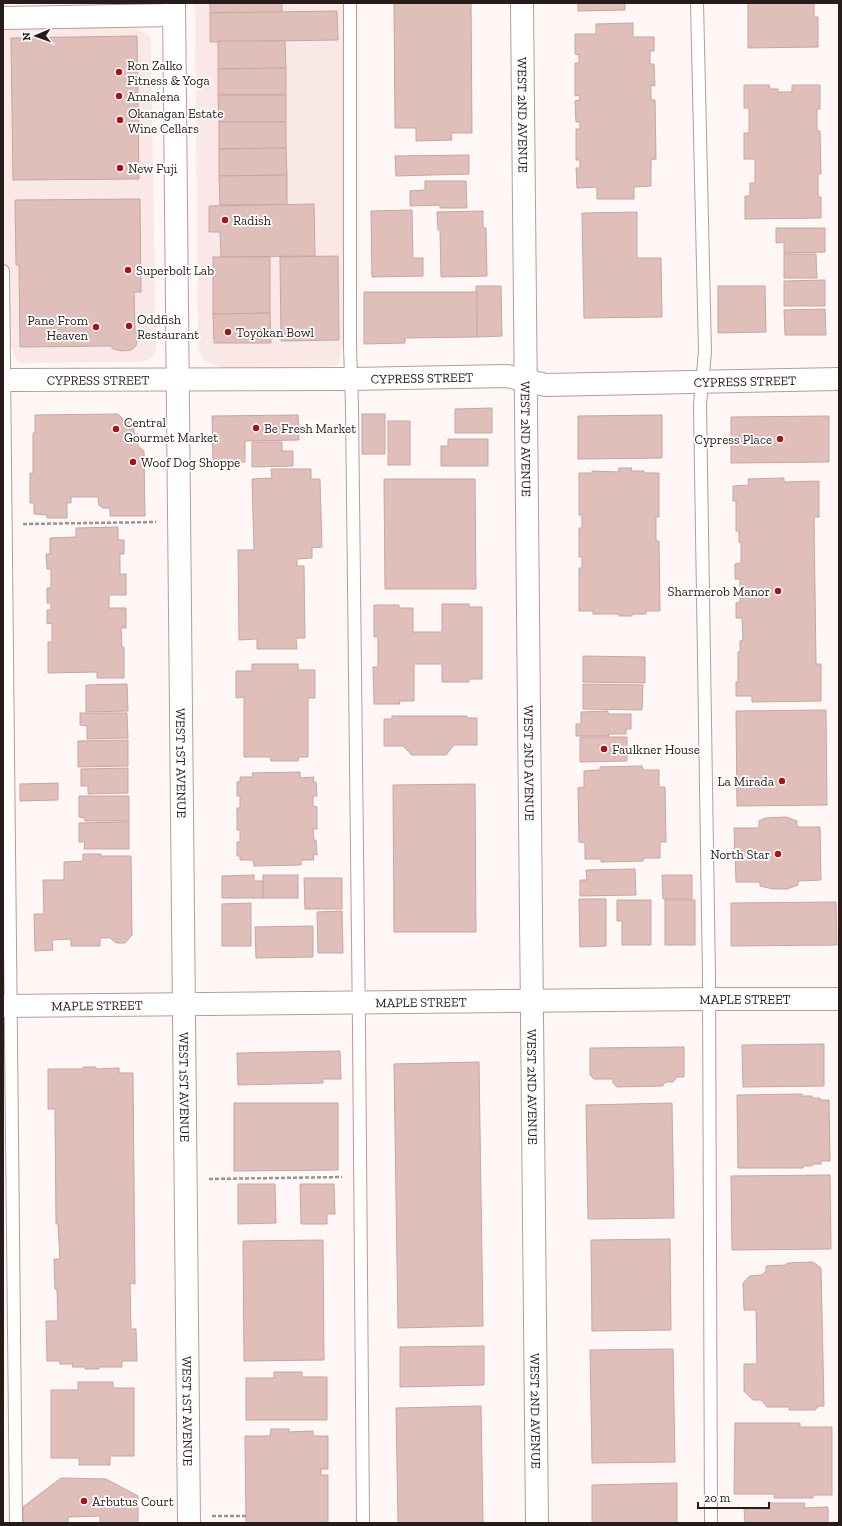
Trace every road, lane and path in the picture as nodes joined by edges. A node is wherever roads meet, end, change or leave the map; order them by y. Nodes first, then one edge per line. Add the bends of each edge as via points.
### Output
1 (350, 3) edge
2 (522, 3) edge
3 (697, 3) edge
4 (174, 9) edge
5 (3, 18) edge
6 (3, 271) edge
7 (177, 379) junction
8 (351, 379) junction
9 (839, 379) edge
10 (4, 380) edge
11 (526, 380) junction
12 (702, 382) junction
13 (158, 522) dead end
14 (6, 524) junction
15 (709, 999) junction
16 (839, 999) edge
17 (532, 1001) junction
18 (359, 1002) junction
19 (185, 1004) junction
20 (7, 1006) edge
21 (360, 1177) junction
22 (203, 1179) dead end
23 (246, 1516) dead end
24 (198, 1520) edge
25 (16, 1523) edge
26 (363, 1523) edge
27 (537, 1523) edge
28 (712, 1523) edge

1 - 8 lane
2 - 11 street, WEST 2ND AVENUE
3 - 12 lane via 705,352
4 - 5 street
4 - 7 street, WEST 1ST AVENUE
6 - 10 lane
7 - 8 street, CYPRESS STREET
7 - 10 street, CYPRESS STREET
7 - 19 street, WEST 1ST AVENUE
8 - 11 street, CYPRESS STREET via 507,376
8 - 18 lane
9 - 12 street, CYPRESS STREET
10 - 14 lane
11 - 12 street, CYPRESS STREET via 546,385
11 - 17 street, WEST 2ND AVENUE
12 - 15 lane via 700,404
13 - 14 path
14 - 20 lane
15 - 16 street, MAPLE STREET
15 - 17 street, MAPLE STREET
15 - 28 lane
17 - 18 street, MAPLE STREET
17 - 27 street, WEST 2ND AVENUE
18 - 19 street, MAPLE STREET
18 - 21 lane
19 - 20 street, MAPLE STREET
19 - 24 street, WEST 1ST AVENUE
20 - 25 lane
21 - 22 path
21 - 26 lane
23 - 24 path

